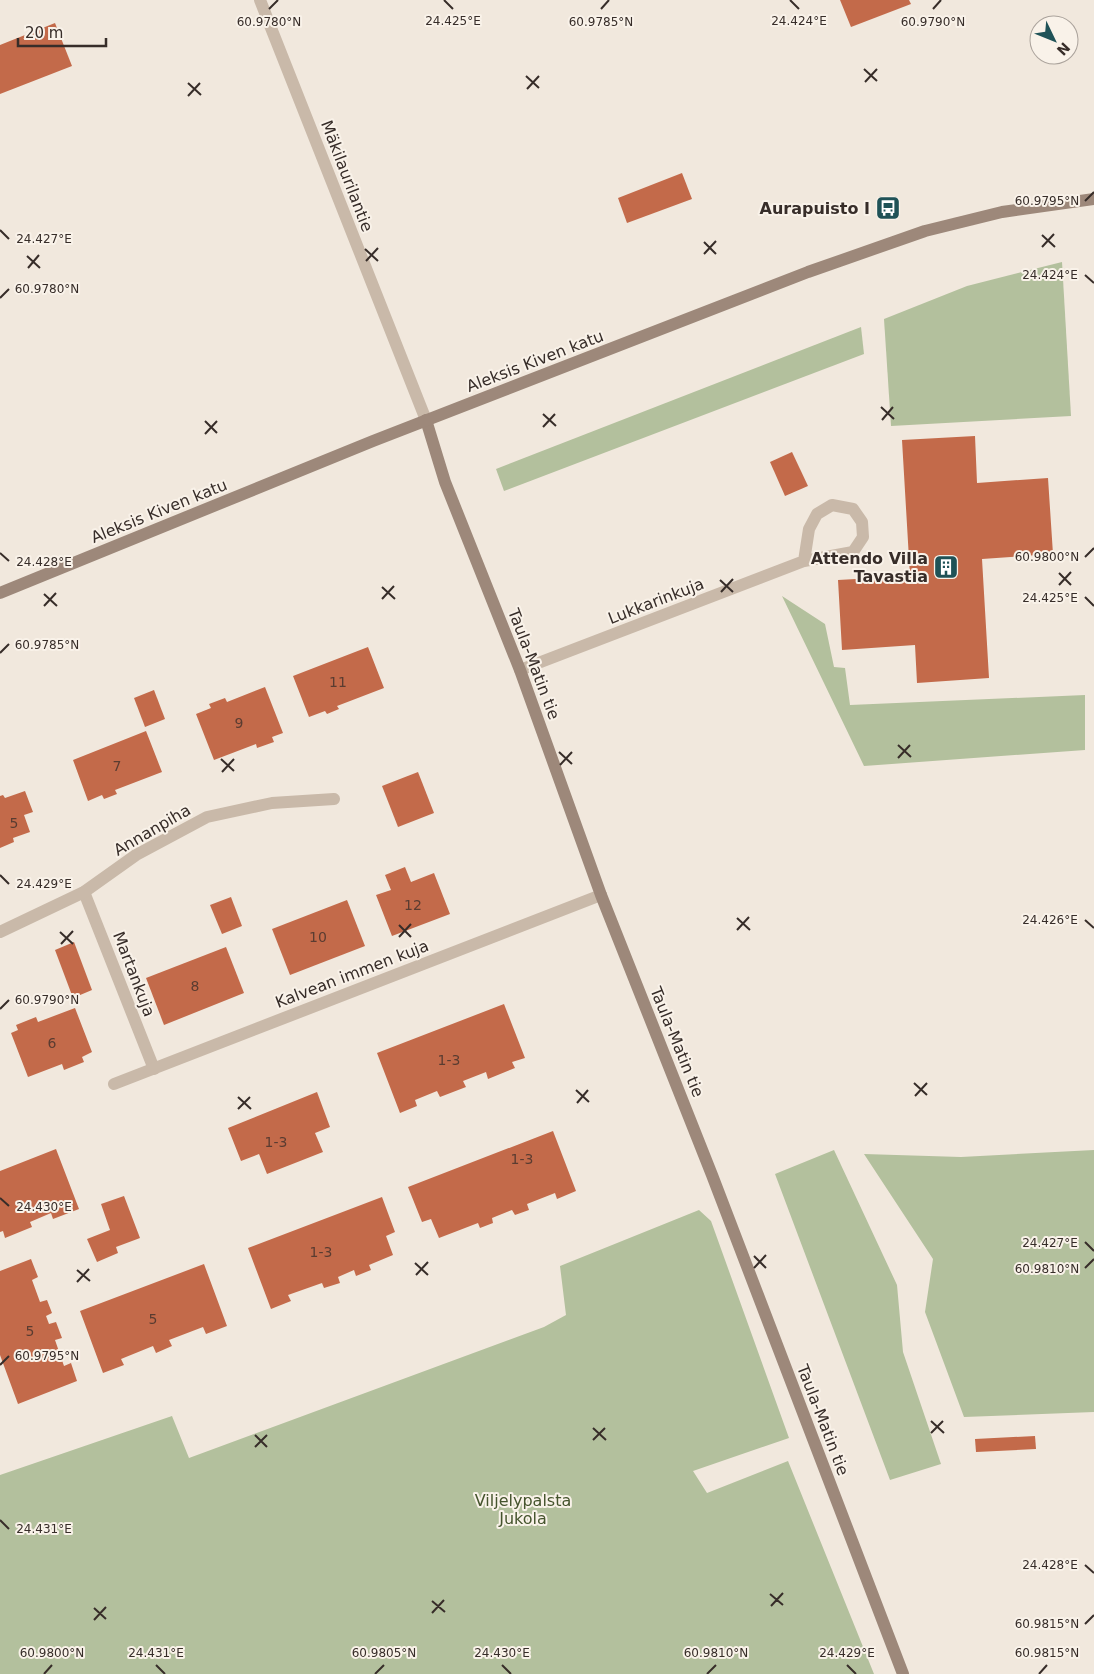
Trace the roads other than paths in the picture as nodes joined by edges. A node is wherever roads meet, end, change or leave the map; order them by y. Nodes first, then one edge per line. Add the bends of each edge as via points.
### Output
1 (260, 0) edge
2 (1094, 199) edge
3 (426, 420) junction
4 (804, 561) junction
5 (0, 594) edge
6 (520, 670) junction
7 (334, 799) dead end
8 (84, 892) junction
9 (601, 895) junction
10 (0, 932) edge
11 (154, 1069) junction
12 (114, 1084) dead end
13 (903, 1674) edge

1 - 3 street, Mäkilaurilantie
2 - 3 street, Aleksis Kiven katu via 1002,212 925,231 808,272
3 - 5 street, Aleksis Kiven katu
3 - 6 street, Taula-Matin tie via 445,482
4 - 4 street, Lukkarinkuja via 852,552 863,537 862,522 853,509 832,505 817,514 808,529
4 - 6 street, Lukkarinkuja
6 - 9 street, Taula-Matin tie
7 - 8 street, Annanpiha via 272,803 207,817 136,856
8 - 10 street, Annanpiha
8 - 11 street, Martankuja
9 - 11 street, Kalvean immen kuja
9 - 13 street, Taula-Matin tie
11 - 12 street, Kalvean immen kuja

